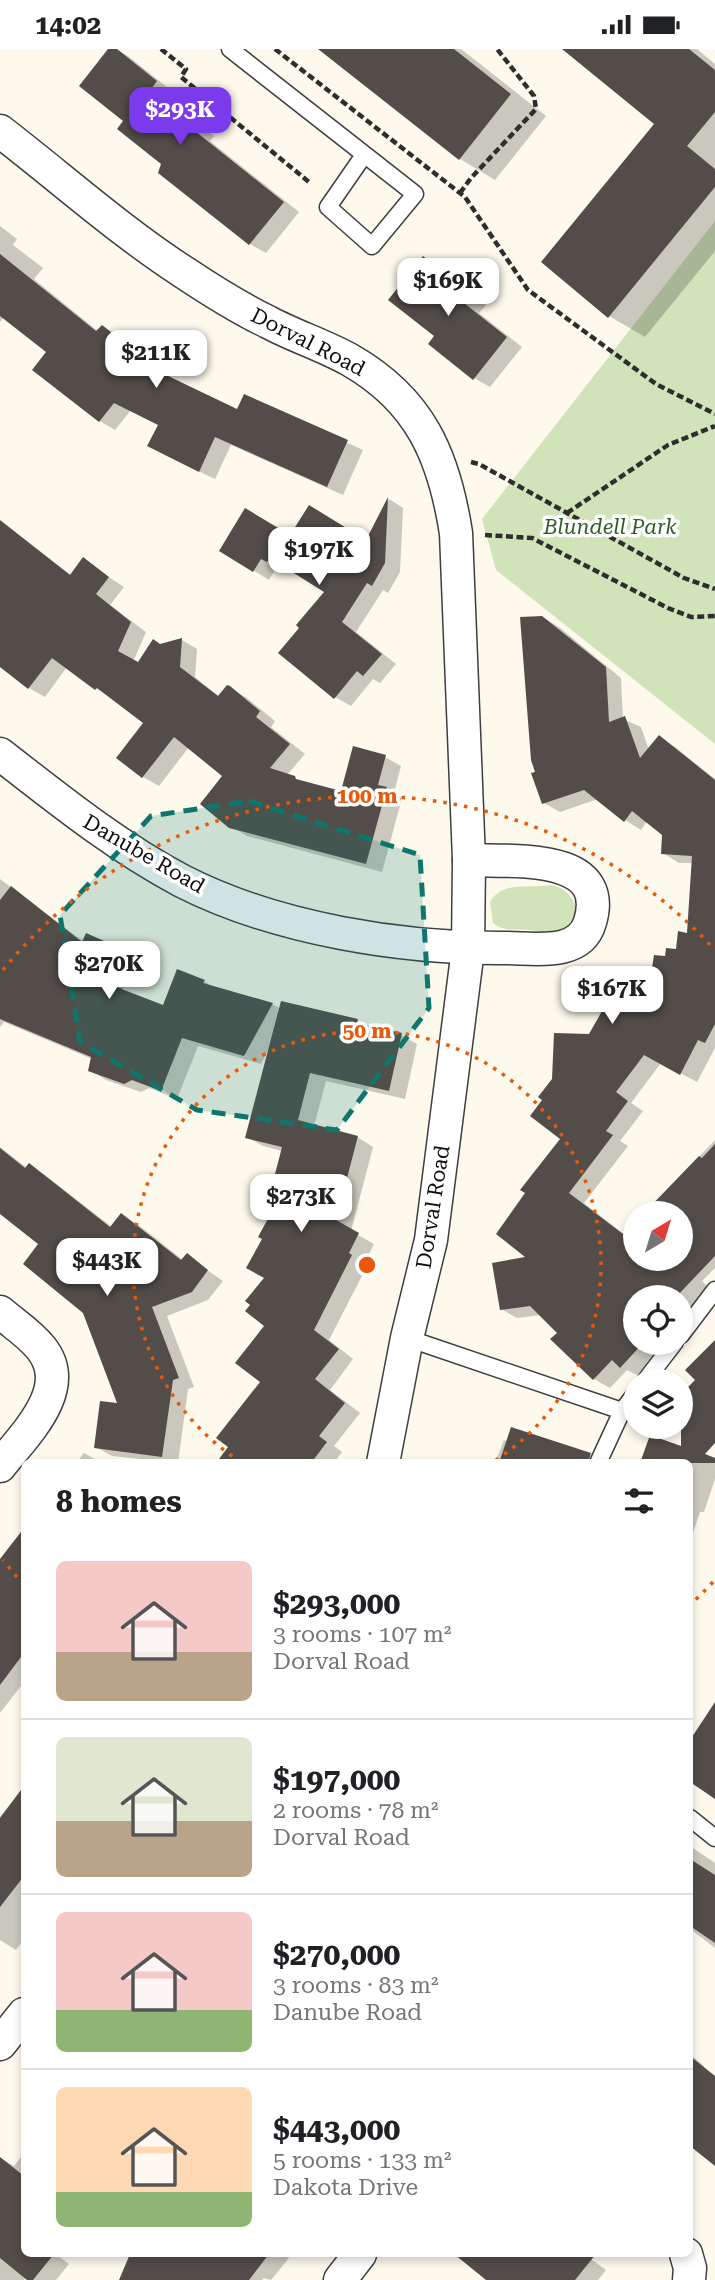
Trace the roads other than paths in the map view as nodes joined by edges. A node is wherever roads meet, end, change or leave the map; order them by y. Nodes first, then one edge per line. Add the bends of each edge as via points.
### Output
1 (230, 49) edge
2 (0, 131) edge
3 (365, 155) junction
4 (0, 754) edge
5 (469, 860) junction
6 (468, 949) junction
7 (715, 1290) edge
8 (0, 1312) edge
9 (693, 1319) edge
10 (407, 1338) junction
11 (665, 1355) edge
12 (654, 1369) edge
13 (622, 1411) joint
14 (384, 1459) edge
15 (600, 1459) edge
16 (0, 1466) edge
17 (693, 1821) edge
18 (715, 1839) edge
19 (21, 2018) edge
20 (0, 2044) edge
21 (358, 2257) edge
22 (340, 2280) edge

1 - 3 lane
2 - 5 street, Dorval Road via 184,273 268,323 350,360 387,385 419,423 448,484 456,534
3 - 3 lane via 415,194 372,246 328,207
4 - 6 street, Danube Road via 136,854 250,910 310,927
5 - 6 street, Dorval Road
5 - 6 street via 553,864 572,870 587,884 595,902 589,926 577,942 562,948
6 - 10 street, Dorval Road via 431,1240
7 - 9 lane
8 - 16 street via 44,1351 53,1380 44,1406
10 - 13 lane
10 - 14 street, Dorval Road
11 - 12 lane
13 - 15 lane
17 - 18 lane
19 - 20 street
21 - 22 street

